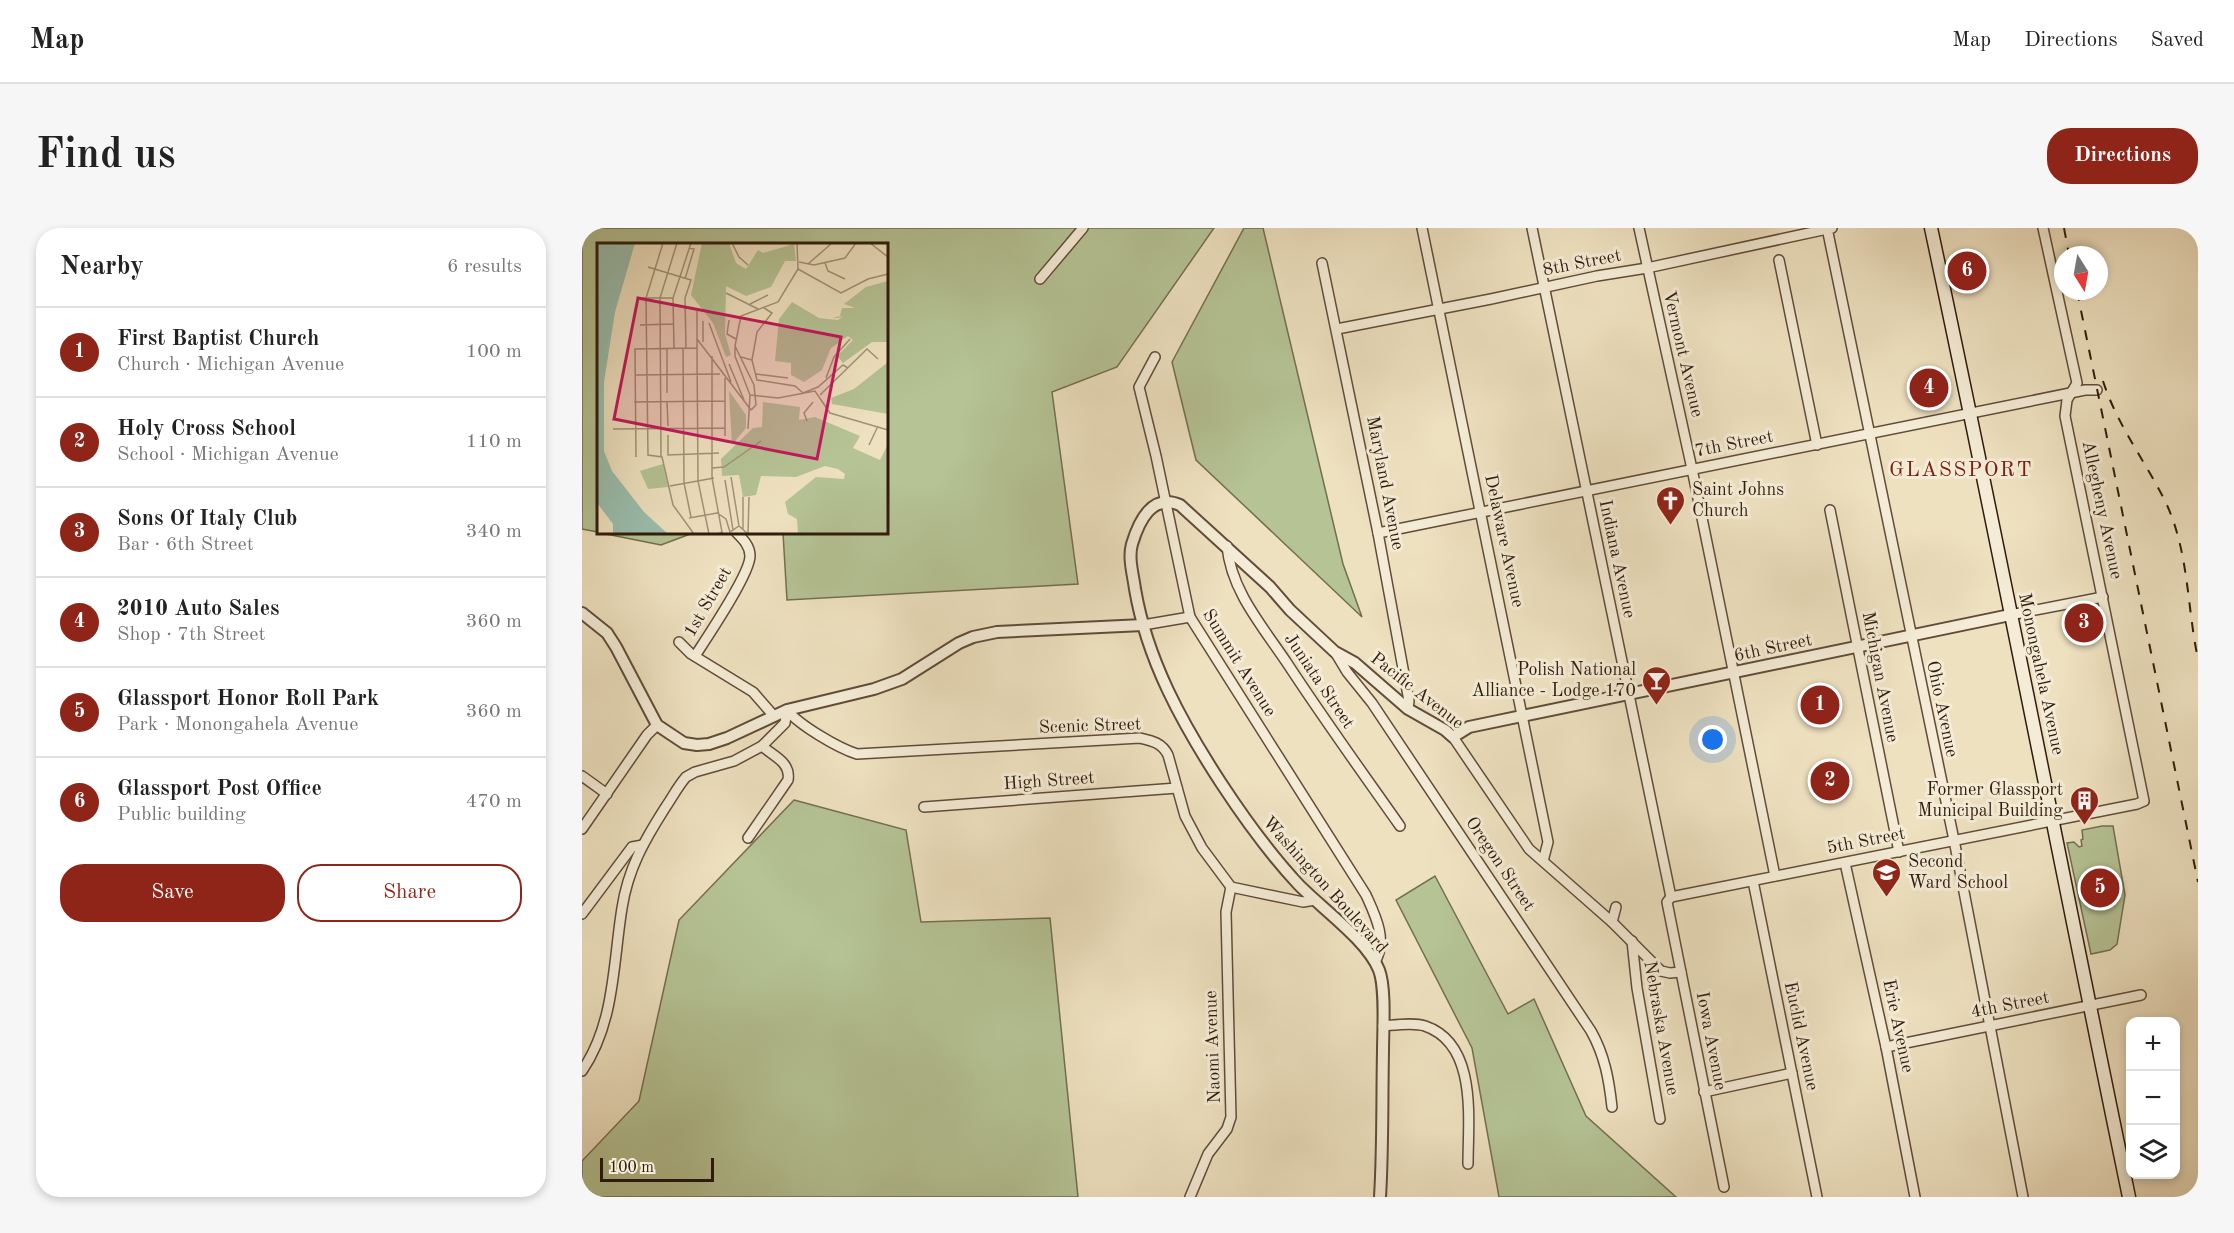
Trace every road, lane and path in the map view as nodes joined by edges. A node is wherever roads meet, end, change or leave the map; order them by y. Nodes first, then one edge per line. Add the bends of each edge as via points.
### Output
1 (1081, 228) edge
2 (1422, 228) edge
3 (1532, 228) edge
4 (1639, 228) edge
5 (1828, 228) edge
6 (1931, 228) edge
7 (2043, 228) edge
8 (1779, 260) dead end
9 (1322, 263) dead end
10 (1647, 268) junction
11 (1040, 279) dead end
12 (1544, 287) junction
13 (1438, 309) junction
14 (1337, 329) junction
15 (1155, 357) dead end
16 (2097, 390) dead end
17 (2073, 392) junction
18 (1970, 413) junction
19 (1869, 433) junction
20 (1817, 445) junction
21 (1692, 469) junction
22 (1586, 490) junction
23 (1164, 501) junction
24 (1830, 510) dead end
25 (1482, 512) junction
26 (1378, 533) junction
27 (738, 534) edge
28 (1227, 546) junction
29 (2103, 597) junction
30 (582, 613) edge
31 (2010, 615) junction
32 (1190, 617) junction
33 (1143, 626) junction
34 (1910, 636) junction
35 (679, 642) dead end
36 (1857, 647) junction
37 (1335, 652) junction
38 (695, 656) junction
39 (1733, 674) junction
40 (1629, 693) junction
41 (1408, 709) junction
42 (787, 710) junction
43 (773, 715) junction
44 (1523, 716) junction
45 (657, 725) junction
46 (1453, 737) junction
47 (762, 746) junction
48 (582, 776) edge
49 (1177, 788) junction
50 (607, 794) junction
51 (2144, 801) joint
52 (924, 807) dead end
53 (2053, 820) junction
54 (1400, 826) dead end
55 (582, 829) edge
56 (748, 838) dead end
57 (1954, 840) junction
58 (643, 845) junction
59 (1899, 852) junction
60 (1543, 861) junction
61 (1845, 863) junction
62 (1775, 876) junction
63 (1753, 881) junction
64 (1231, 887) junction
65 (1315, 900) junction
66 (1669, 900) junction
67 (1616, 907) dead end
68 (582, 914) edge
69 (1612, 922) junction
70 (1632, 941) junction
71 (1375, 962) junction
72 (1681, 972) junction
73 (2141, 995) dead end
74 (2090, 1006) junction
75 (1383, 1026) junction
76 (1990, 1026) junction
77 (1886, 1047) junction
78 (582, 1071) edge
79 (1792, 1073) junction
80 (1704, 1092) junction
81 (1612, 1107) dead end
82 (1660, 1119) dead end
83 (1468, 1164) dead end
84 (1724, 1187) dead end
85 (1190, 1197) edge
86 (1380, 1197) edge
87 (1818, 1197) edge
88 (1915, 1197) edge
89 (2023, 1197) edge
90 (2129, 1197) edge

1 - 11 street
2 - 13 street, Delaware Avenue
3 - 12 street, Indiana Avenue
4 - 10 street, Vermont Avenue
5 - 10 street, 8th Street
5 - 19 street, Ohio Avenue
6 - 18 main road, Monongahela Avenue
7 - 17 street, Allegheny Avenue via 2077,383
8 - 20 street
9 - 14 street, Maryland Avenue
10 - 12 street, 8th Street
10 - 21 street, Vermont Avenue
12 - 13 street, 8th Street
12 - 22 street, Indiana Avenue
13 - 14 street, 8th Street
13 - 25 street, Delaware Avenue
14 - 26 street, Maryland Avenue
15 - 23 street, Summit Avenue via 1139,387
16 - 17 street, 7th Street
17 - 18 street, 7th Street
17 - 29 street, Allegheny Avenue via 2067,400 2065,416
18 - 19 street, 7th Street
18 - 31 main road, Monongahela Avenue
19 - 20 street, 7th Street
19 - 34 street, Ohio Avenue
20 - 21 street, 7th Street
21 - 22 street, 7th Street
21 - 39 street, Vermont Avenue
22 - 25 street, 7th Street
22 - 40 street, Indiana Avenue
23 - 28 street, Pacific Avenue via 1180,505
23 - 32 street, Summit Avenue
23 - 33 street via 1152,506 1143,517 1131,550
24 - 36 street, Michigan Avenue
25 - 26 street, 7th Street
25 - 44 street, Delaware Avenue
26 - 41 street, Maryland Avenue
27 - 38 street, 1st Street via 749,550 748,566
28 - 37 street, Pacific Avenue
28 - 54 street, Juniata Street via 1236,582 1258,621
29 - 31 street, 6th Street
29 - 51 street, Allegheny Avenue
30 - 45 street via 607,633
31 - 34 street, 6th Street
31 - 53 main road, Monongahela Avenue
32 - 33 street
32 - 71 street, Summit Avenue via 1366,895 1377,919 1381,941
33 - 42 street via 997,632 974,637 902,680
33 - 65 street, Washington Boulevard via 1173,704 1198,747 1257,835
34 - 36 street, 6th Street
34 - 57 street, Ohio Avenue
35 - 38 street
36 - 39 street, 6th Street
36 - 59 street, Michigan Avenue
37 - 41 street, Pacific Avenue via 1355,663
37 - 81 street, Oregon Street via 1591,1031 1606,1066
38 - 43 street via 753,692
39 - 40 street, 6th Street
39 - 62 street, Vermont Avenue
40 - 44 street, 6th Street
40 - 66 street, Indiana Avenue
41 - 46 street, Pacific Avenue
42 - 43 street
42 - 47 street via 785,723
42 - 49 street, Scenic Street via 794,719 857,754 1140,738 1164,748
43 - 45 street via 709,744 684,742
44 - 46 street, 6th Street via 1469,727
44 - 60 street, Delaware Avenue via 1548,842
45 - 50 street
46 - 60 street, Pacific Avenue via 1529,849
47 - 56 street via 787,765 788,780
47 - 58 street via 734,761 686,777
48 - 50 street
49 - 52 street, High Street
49 - 64 street, Scenic Street via 1188,823
50 - 55 street
51 - 53 street, 5th Street
53 - 57 street, 5th Street
53 - 74 main road, Monongahela Avenue
57 - 59 street, 5th Street
57 - 76 street, Ohio Avenue
58 - 68 street via 632,847
58 - 78 street via 631,870 622,908 604,1023 595,1050
59 - 61 street, 5th Street
60 - 69 street, Pacific Avenue
61 - 62 street, 5th Street
61 - 77 street, Erie Avenue
62 - 63 street, 5th Street
63 - 66 street, 5th Street
63 - 79 street, Euclid Avenue
64 - 65 street via 1303,902
64 - 85 street, Naomi Avenue via 1226,912 1231,1117 1208,1154
65 - 71 street, Washington Boulevard
66 - 72 street, Iowa Avenue
67 - 69 street
69 - 70 street, Pacific Avenue
70 - 72 street, Pacific Avenue via 1661,971
70 - 82 street, Nebraska Avenue
71 - 75 street, Washington Boulevard via 1381,982
72 - 80 street, Iowa Avenue
73 - 74 street, 4th Street
74 - 76 street, 4th Street
74 - 90 main road, Monongahela Avenue
75 - 83 street via 1423,1025 1441,1034 1458,1054 1468,1090
75 - 86 street, Washington Boulevard
76 - 77 street, 4th Street
76 - 89 street, Ohio Avenue
77 - 88 street, Erie Avenue
79 - 80 street
79 - 87 street, Euclid Avenue
80 - 84 street, Iowa Avenue

